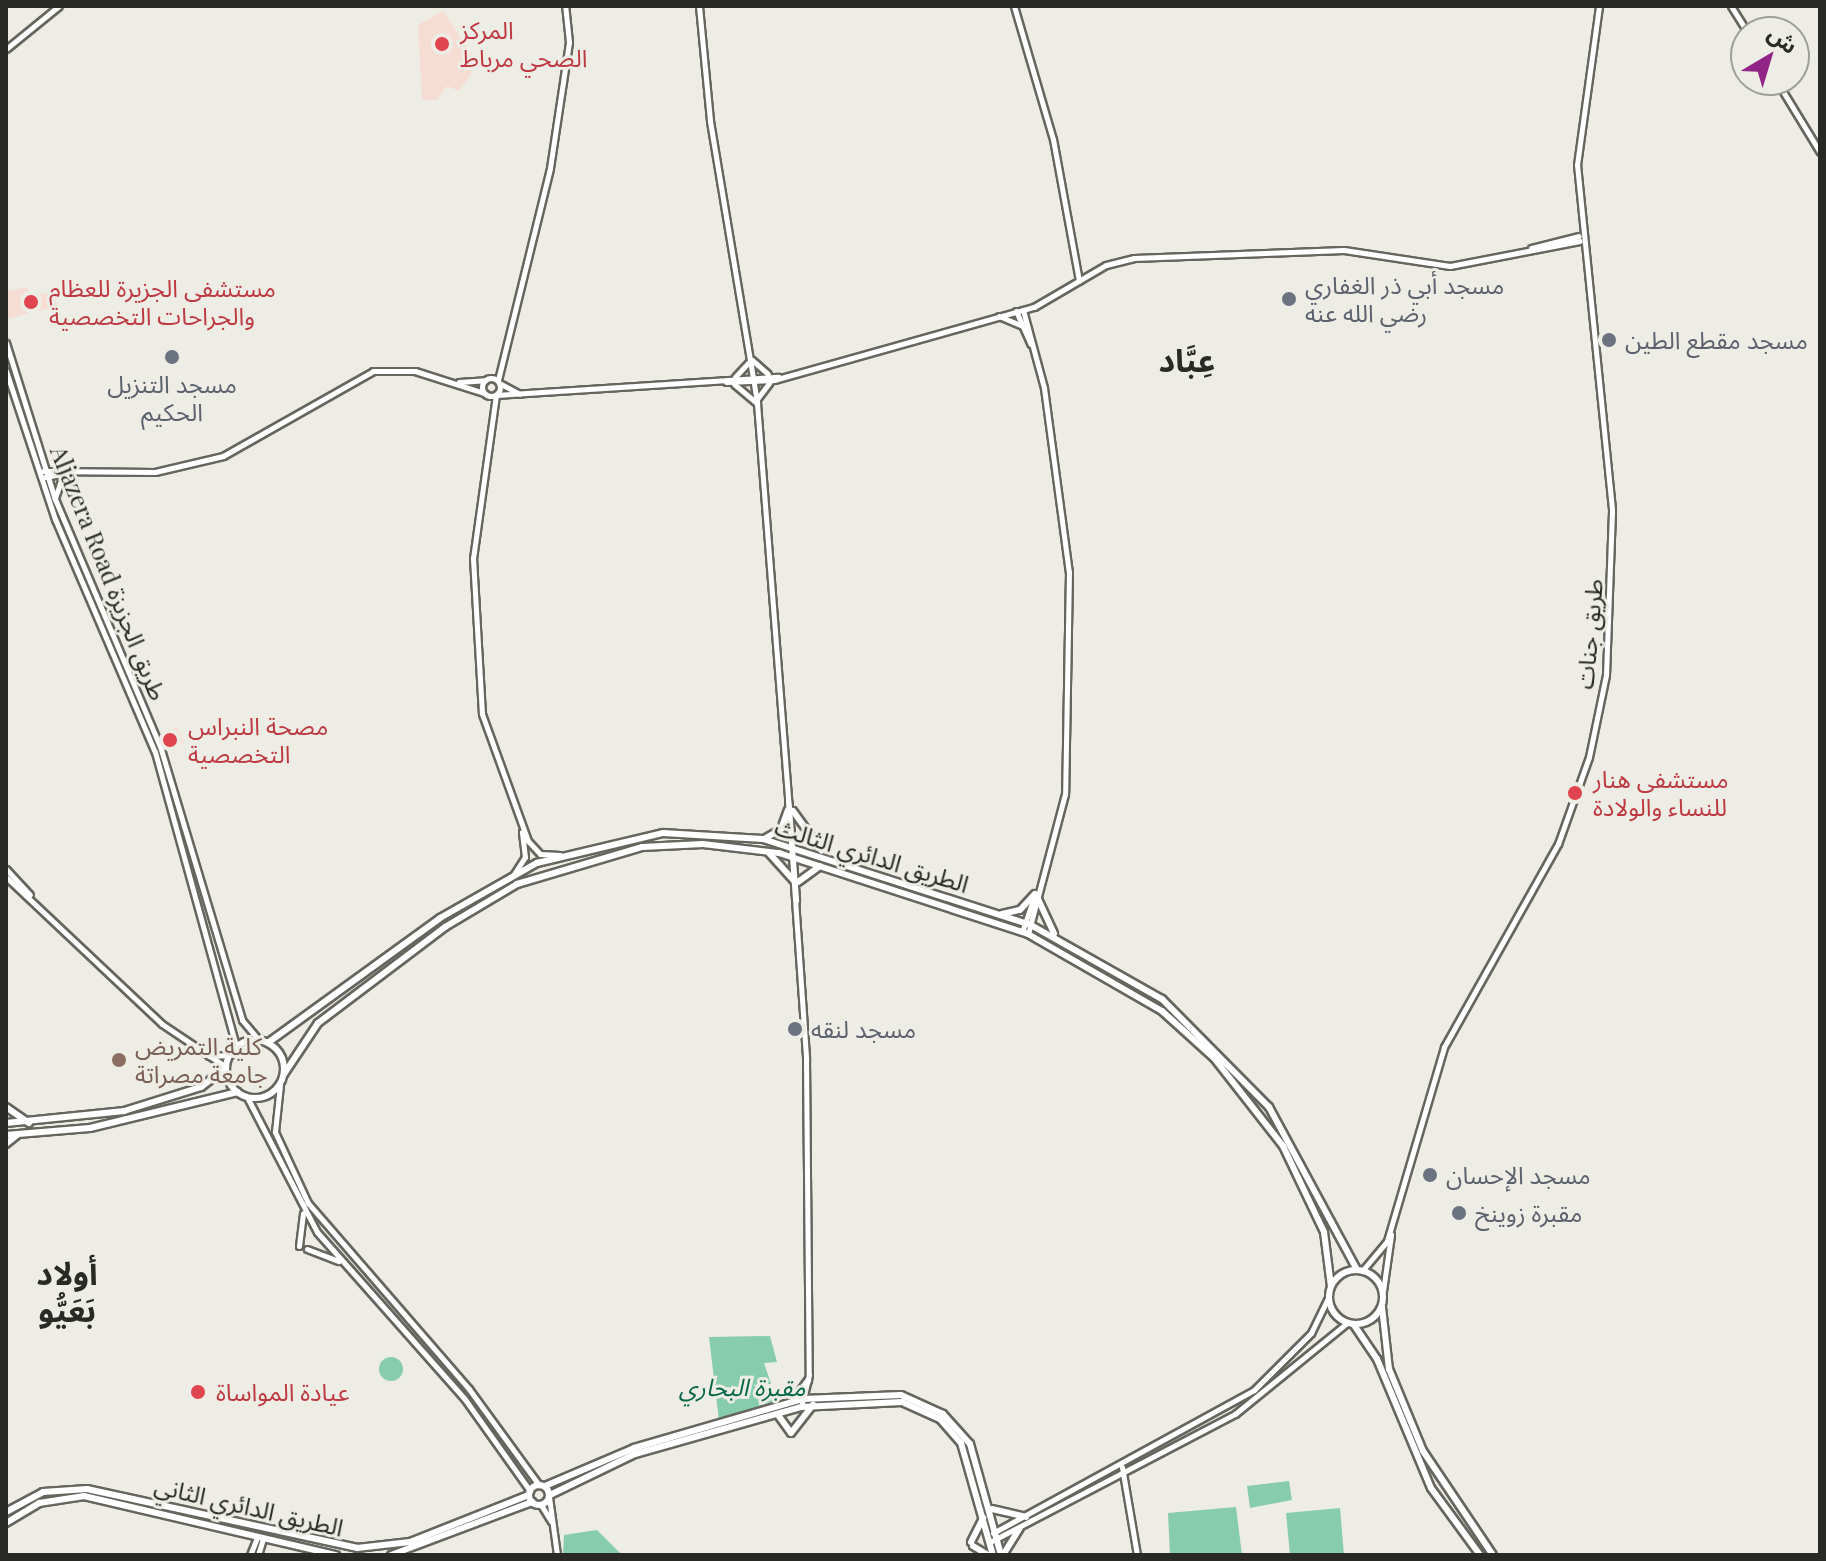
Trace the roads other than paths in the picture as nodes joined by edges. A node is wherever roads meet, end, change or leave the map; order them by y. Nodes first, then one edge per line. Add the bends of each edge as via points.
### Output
1 (59, 6) edge
2 (565, 6) edge
3 (699, 6) edge
4 (1014, 6) edge
5 (1599, 6) edge
6 (6, 49) edge
7 (1786, 96) edge
8 (1820, 152) edge
9 (1579, 219) junction
10 (1579, 238) junction
11 (1564, 241) junction
12 (1581, 255) junction
13 (1079, 281) junction
14 (1034, 307) junction
15 (1020, 310) junction
16 (998, 316) junction
17 (1024, 324) junction
18 (6, 343) edge
19 (750, 358) junction
20 (497, 366) junction
21 (6, 371) edge
22 (775, 377) junction
23 (753, 379) junction
24 (486, 380) junction
25 (733, 381) junction
26 (458, 382) junction
27 (499, 382) junction
28 (485, 393) junction
29 (496, 395) junction
30 (532, 397) junction
31 (757, 402) junction
32 (491, 415) junction
33 (42, 457) junction
34 (63, 472) junction
35 (46, 474) junction
36 (38, 475) junction
37 (55, 499) junction
38 (790, 810) junction
39 (521, 827) junction
40 (763, 839) junction
41 (793, 846) junction
42 (763, 849) junction
43 (560, 855) junction
44 (828, 855) junction
45 (793, 856) junction
46 (823, 865) junction
47 (6, 869) edge
48 (514, 874) junction
49 (6, 877) edge
50 (795, 881) junction
51 (30, 896) junction
52 (1036, 896) junction
53 (1001, 914) junction
54 (1028, 924) junction
55 (1025, 933) junction
56 (1063, 940) junction
57 (259, 1040) junction
58 (269, 1042) junction
59 (236, 1047) junction
60 (230, 1055) junction
61 (208, 1056) junction
62 (226, 1068) junction
63 (284, 1074) junction
64 (280, 1085) junction
65 (238, 1092) junction
66 (247, 1097) junction
67 (6, 1107) edge
68 (6, 1123) edge
69 (37, 1124) junction
70 (6, 1135) edge
71 (17, 1135) junction
72 (6, 1144) edge
73 (303, 1212) junction
74 (1392, 1226) junction
75 (299, 1246) dead end
76 (307, 1249) dead end
77 (343, 1264) junction
78 (1360, 1270) junction
79 (1331, 1287) junction
80 (1383, 1291) junction
81 (1329, 1296) junction
82 (1382, 1307) junction
83 (1350, 1324) junction
84 (808, 1381) junction
85 (817, 1400) junction
86 (802, 1403) junction
87 (787, 1404) junction
88 (775, 1414) junction
89 (1122, 1467) junction
90 (1124, 1475) junction
91 (542, 1485) junction
92 (530, 1496) junction
93 (549, 1496) junction
94 (988, 1503) junction
95 (541, 1505) junction
96 (6, 1512) edge
97 (983, 1514) junction
98 (1026, 1517) junction
99 (6, 1523) edge
100 (554, 1525) junction
101 (1019, 1529) junction
102 (993, 1537) junction
103 (260, 1538) junction
104 (250, 1555) edge
105 (258, 1555) edge
106 (336, 1555) edge
107 (391, 1555) edge
108 (557, 1555) edge
109 (991, 1555) edge
110 (1002, 1555) edge
111 (1137, 1555) edge
112 (1480, 1555) edge
113 (1493, 1555) edge

1 - 6 street
2 - 20 street via 569,42 550,168
3 - 19 street via 710,121
4 - 13 street via 1053,139
5 - 9 street, طريق جنات via 1579,111
7 - 8 street
9 - 10 street, طريق جنات
9 - 11 street
10 - 11 street
10 - 12 street, طريق جنات
11 - 12 street
11 - 13 street via 1436,266 1344,250 1155,256 1106,265
12 - 74 street, طريق جنات via 1612,509 1613,598 1598,718 1553,854 1431,1078
13 - 14 street
14 - 15 street
14 - 17 street
15 - 16 street
15 - 17 street
16 - 17 street
16 - 22 street
17 - 52 street via 1044,388 1069,585 1065,794
18 - 33 street, Aljazera Road طريق الجزيزة
19 - 22 street
19 - 23 street
19 - 25 street
20 - 24 street
20 - 27 street
21 - 36 street, Aljazera Road طريق الجزيزة
22 - 23 street
22 - 31 street
23 - 25 street
23 - 31 street
24 - 26 street
24 - 27 street
24 - 28 street
25 - 30 street
25 - 31 street
26 - 28 street
26 - 34 street via 407,369 373,371 223,456 155,472
27 - 29 street
27 - 30 street
28 - 29 street
28 - 32 street
29 - 30 street
29 - 32 street
31 - 38 street
32 - 39 street via 473,558 475,648 486,729
33 - 34 street
33 - 35 street, Aljazera Road طريق الجزيزة
34 - 35 street
34 - 37 street
35 - 36 street
35 - 37 street, Aljazera Road طريق الجزيزة
36 - 59 street, Aljazera Road طريق الجزيزة via 155,752
37 - 57 street, Aljazera Road طريق الجزيزة via 160,746 242,1020
38 - 40 main road via 781,829
38 - 41 street
38 - 44 main road via 802,834
39 - 43 street via 537,852
39 - 48 street via 525,857
40 - 41 main road, الطريق الدائري الثالث
40 - 43 main road, الطريق الدائري الثالث via 663,833
41 - 44 main road, الطريق الدائري الثالث
41 - 45 street
42 - 45 main road, الطريق الدائري الثالث
42 - 50 main road
42 - 63 main road, الطريق الدائري الثالث via 642,847 517,884 318,1023
43 - 48 main road, الطريق الدائري الثالث
44 - 53 main road, الطريق الدائري الثالث
45 - 46 main road, الطريق الدائري الثالث
45 - 50 street
46 - 50 main road
46 - 55 main road, الطريق الدائري الثالث
47 - 51 street
48 - 58 main road, الطريق الدائري الثالث
49 - 51 street
50 - 84 street via 805,1014
51 - 61 street via 162,1024
52 - 53 main road via 1020,910
52 - 54 street
52 - 56 main road via 1045,924
53 - 54 main road, الطريق الدائري الثالث
54 - 55 street
54 - 56 main road, الطريق الدائري الثالث
55 - 79 main road, الطريق الدائري الثالث via 1131,989 1231,1078 1305,1188 1327,1243
56 - 78 main road, الطريق الدائري الثالث via 1162,999 1237,1068 1298,1154
57 - 58 main road
57 - 59 main road
58 - 63 main road via 281,1055
59 - 60 main road
60 - 61 street
60 - 62 main road
61 - 62 street
62 - 65 main road
62 - 69 main road via 155,1103
63 - 64 main road
64 - 66 main road via 268,1095
64 - 91 street via 275,1132 324,1228 469,1389
65 - 66 main road
65 - 71 main road via 124,1122
66 - 73 street
67 - 69 main road
68 - 69 main road
70 - 71 main road
71 - 72 main road
73 - 75 street
73 - 77 street
74 - 78 street
74 - 80 street
76 - 77 street
77 - 92 street via 464,1398
78 - 79 main road
78 - 80 main road
79 - 81 main road
80 - 82 main road
81 - 83 main road
81 - 89 street via 1311,1333 1254,1390
82 - 83 main road
82 - 113 main road via 1386,1357 1419,1443 1447,1496
83 - 90 street via 1250,1404
83 - 112 main road via 1377,1359 1431,1488
84 - 85 main road
84 - 86 street
84 - 87 main road
85 - 86 main road
85 - 88 main road via 791,1433 787,1419
85 - 94 main road via 887,1393 931,1406 970,1444
85 - 97 main road via 886,1400 930,1412 967,1453
86 - 87 main road
86 - 88 main road
87 - 91 main road via 634,1448
88 - 93 main road via 635,1454
89 - 90 street
89 - 98 street
90 - 101 street
90 - 111 street
91 - 92 main road
91 - 93 main road
92 - 95 main road
92 - 96 main road, الطريق الدائري الثاني via 382,1547 329,1547 87,1489 43,1492
92 - 107 main road
93 - 95 main road
93 - 100 street
94 - 98 main road via 999,1515
94 - 102 main road
95 - 100 street
97 - 102 main road
97 - 109 main road via 972,1544
98 - 102 street
99 - 103 main road, الطريق الدائري الثاني via 39,1503 84,1496
100 - 108 street
101 - 102 street
101 - 110 main road
102 - 109 main road
102 - 110 main road
103 - 104 street
103 - 105 street
103 - 106 main road, الطريق الدائري الثاني

